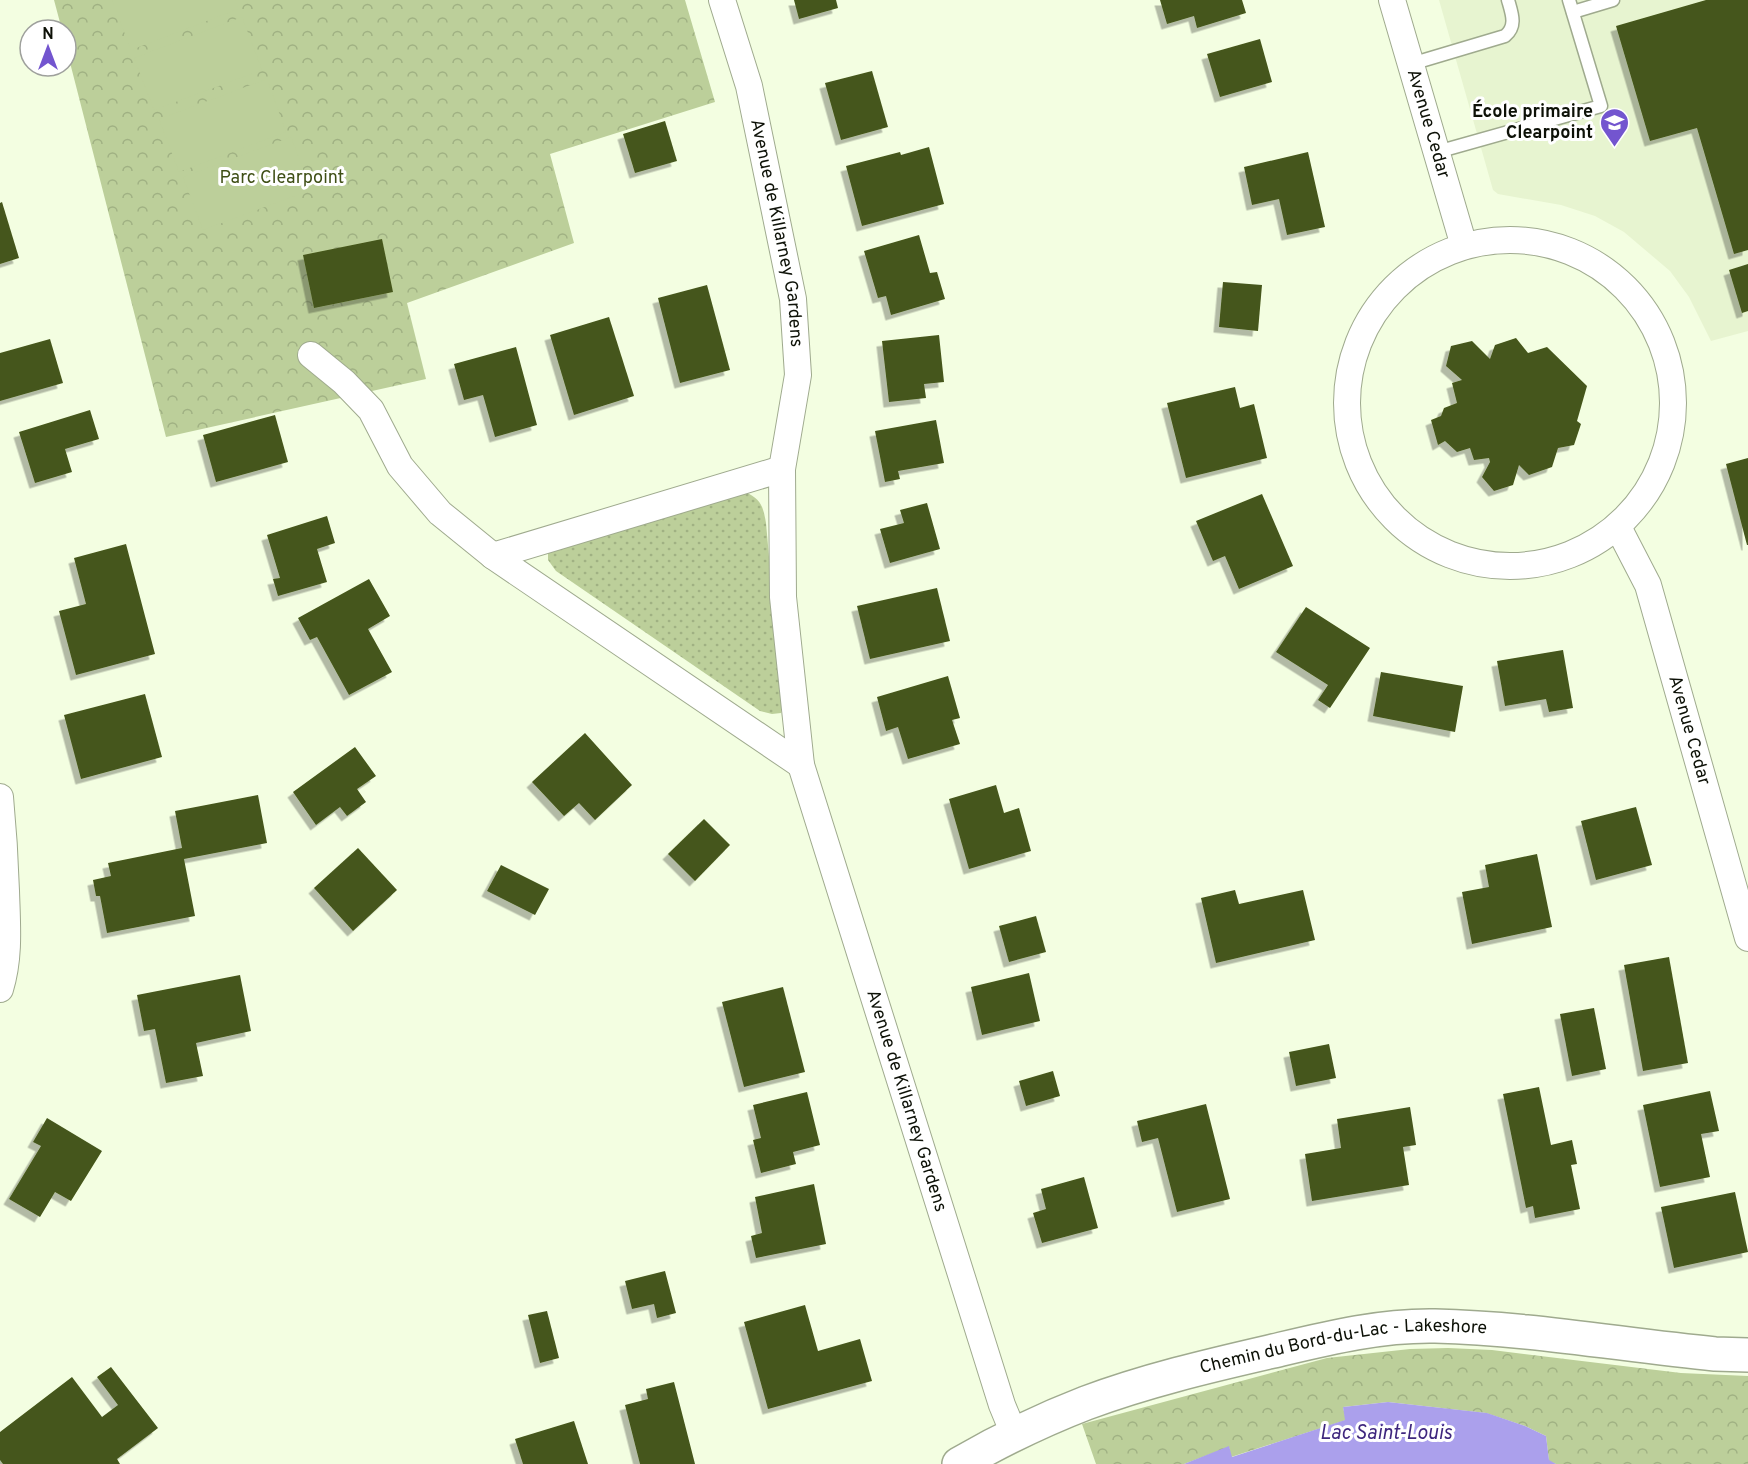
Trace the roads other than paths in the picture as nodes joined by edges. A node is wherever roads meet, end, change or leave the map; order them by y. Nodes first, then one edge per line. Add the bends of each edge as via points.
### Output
1 (722, 0) edge
2 (1392, 0) edge
3 (1508, 0) edge
4 (1612, 0) edge
5 (1571, 6) edge
6 (1411, 64) junction
7 (1437, 152) junction
8 (1464, 246) junction
9 (311, 355) dead end
10 (782, 469) junction
11 (1619, 529) junction
12 (493, 556) junction
13 (801, 765) junction
14 (0, 796) edge
15 (1748, 938) edge
16 (0, 989) edge
17 (1748, 1355) edge
18 (1014, 1434) junction
19 (959, 1464) edge

1 - 10 street, Avenue de Killarney Gardens via 749,87 793,299 798,375
2 - 6 street, Avenue Cedar
3 - 6 lane via 1513,24 1505,36
4 - 5 lane
5 - 7 lane via 1601,106
6 - 7 street, Avenue Cedar
7 - 8 street, Avenue Cedar
8 - 11 street via 1511,240 1558,247 1601,268 1620,283 1650,321 1669,370 1671,417 1651,489
8 - 11 street via 1426,263 1398,283 1381,302 1356,346 1349,371 1347,421 1361,470 1373,492 1408,530 1429,544 1476,561 1511,564 1551,560 1590,550
9 - 12 street via 371,410 400,466 440,513
10 - 12 street
10 - 13 street, Avenue de Killarney Gardens via 783,597
11 - 15 street, Avenue Cedar via 1648,585
12 - 13 street
13 - 18 street, Avenue de Killarney Gardens
14 - 16 street via 7,922 7,958
17 - 18 street, Chemin du Bord-du-Lac - Lakeshore via 1467,1327 1405,1326 1301,1344 1167,1377 1086,1403
18 - 19 street, Chemin du Bord-du-Lac - Lakeshore

